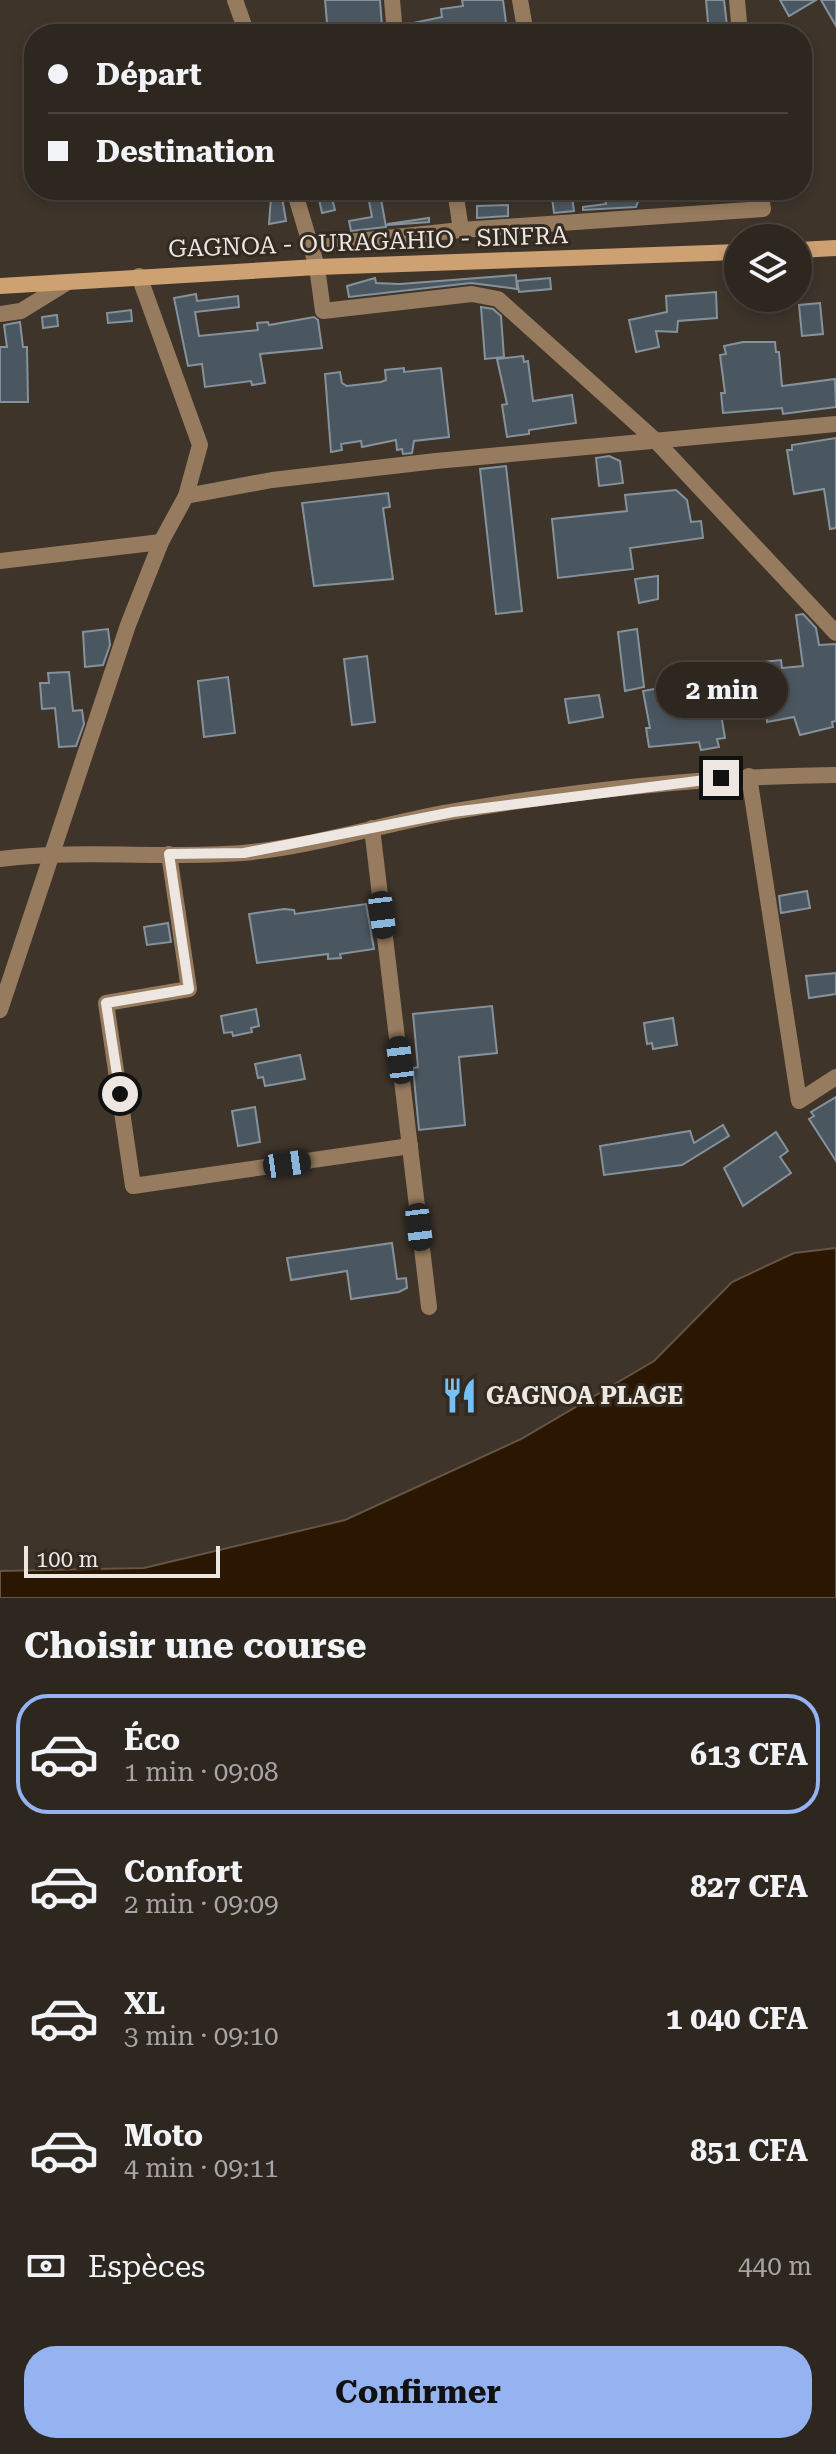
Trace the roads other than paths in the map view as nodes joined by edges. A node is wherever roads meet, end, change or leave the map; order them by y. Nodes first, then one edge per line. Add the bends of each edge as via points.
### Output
1 (235, 0) edge
2 (392, 0) edge
3 (520, 0) edge
4 (737, 0) edge
5 (243, 24) edge
6 (394, 24) edge
7 (524, 24) edge
8 (739, 24) edge
9 (297, 200) edge
10 (456, 200) edge
11 (762, 200) edge
12 (461, 230) junction
13 (311, 246) junction
14 (836, 248) edge
15 (812, 249) edge
16 (724, 252) edge
17 (317, 267) junction
18 (139, 276) junction
19 (68, 282) junction
20 (0, 286) edge
21 (0, 314) edge
22 (836, 424) edge
23 (656, 441) junction
24 (186, 496) junction
25 (161, 542) junction
26 (0, 561) edge
27 (836, 633) edge
28 (836, 775) edge
29 (749, 776) junction
30 (372, 828) junction
31 (55, 852) junction
32 (169, 854) junction
33 (0, 859) edge
34 (0, 1010) edge
35 (836, 1077) edge
36 (410, 1146) junction
37 (429, 1307) dead end

1 - 5 street
2 - 6 street
3 - 7 street
4 - 8 street
9 - 13 street
10 - 12 street
11 - 12 street via 763,209
12 - 13 street
13 - 17 street
14 - 15 main road
16 - 17 main road, GAGNOA - OURAGAHIO - SINFRA
17 - 18 main road, GAGNOA - OURAGAHIO - SINFRA
17 - 23 street via 323,311 472,294 498,299
18 - 19 main road, GAGNOA - OURAGAHIO - SINFRA
18 - 24 street via 200,445
19 - 20 main road, GAGNOA - OURAGAHIO - SINFRA
19 - 21 street via 21,311
22 - 23 street
23 - 24 street via 287,478
23 - 27 street
24 - 25 street
25 - 26 street
25 - 31 street via 128,625
28 - 29 street
29 - 30 street via 543,798
29 - 35 street via 799,1101
30 - 32 street via 244,853
30 - 36 street
31 - 32 street
31 - 33 street
31 - 34 street
32 - 36 street via 189,989 106,1003 133,1186
36 - 37 street

